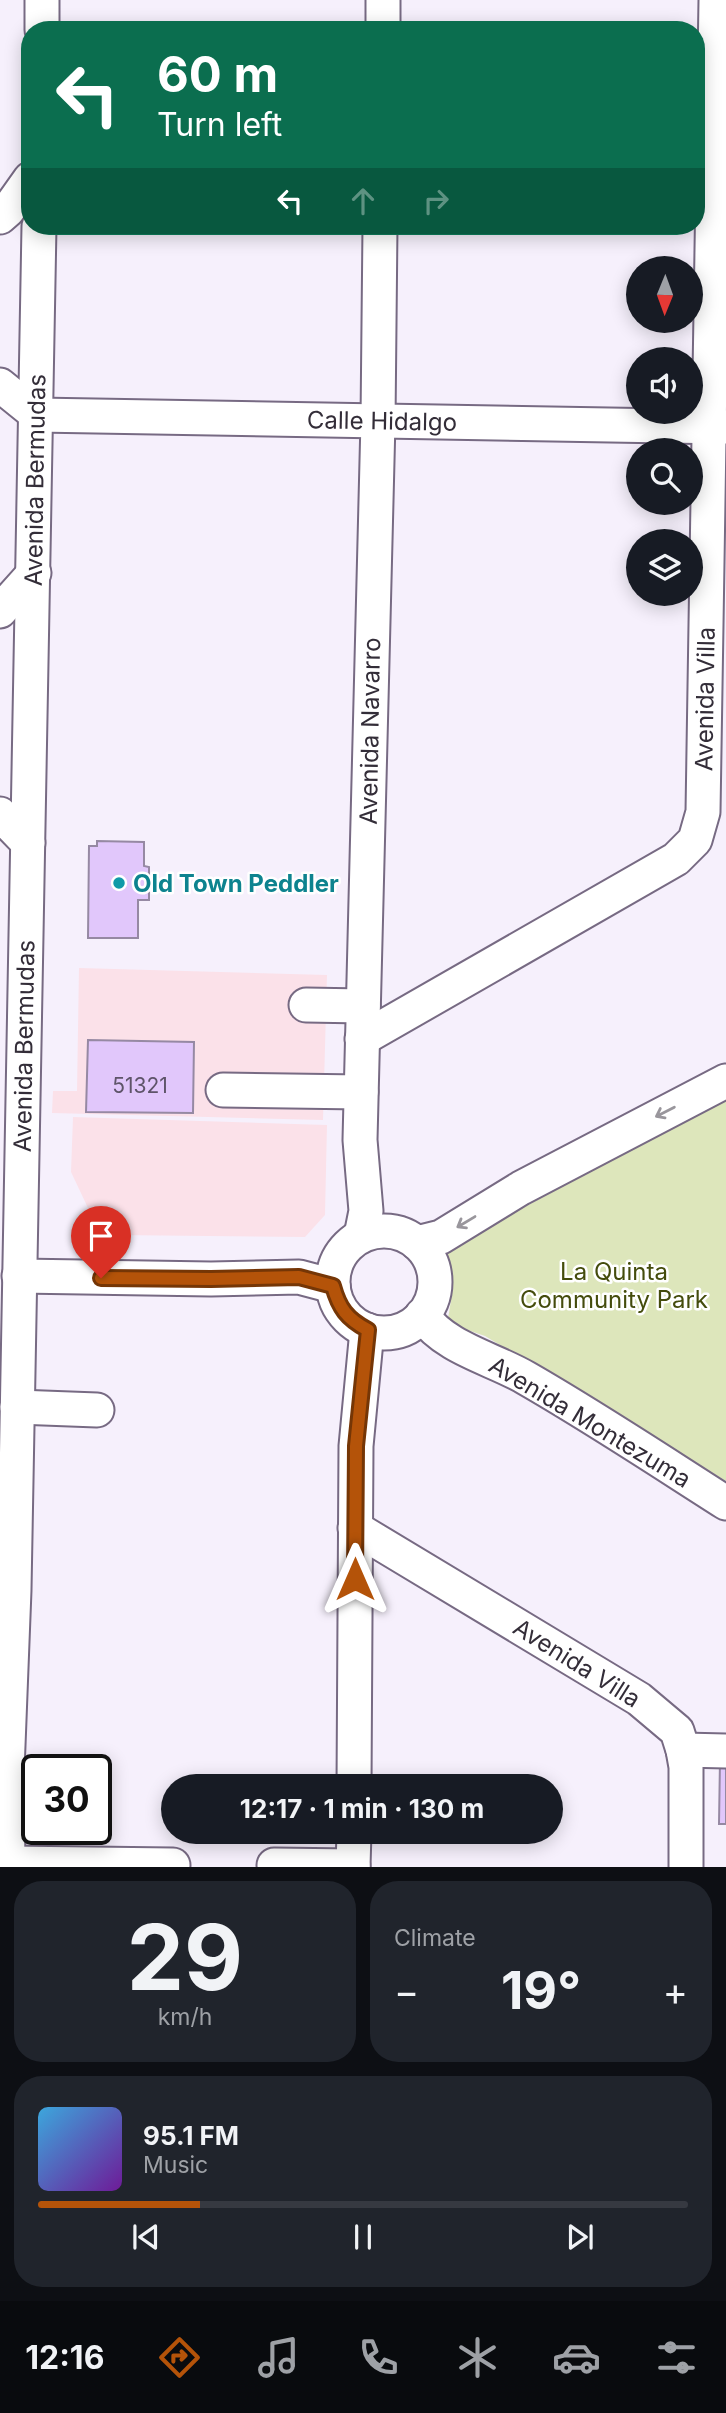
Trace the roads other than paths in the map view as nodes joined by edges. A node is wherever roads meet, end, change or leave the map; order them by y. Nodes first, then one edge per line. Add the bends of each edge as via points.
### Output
1 (42, 0) edge
2 (383, 0) edge
3 (716, 0) edge
4 (42, 21) edge
5 (383, 21) edge
6 (21, 190) edge
7 (0, 217) edge
8 (39, 235) edge
9 (380, 235) edge
10 (0, 385) edge
11 (37, 415) junction
12 (378, 421) junction
13 (717, 427) edge
14 (34, 573) junction
15 (0, 611) edge
16 (0, 814) edge
17 (726, 827) edge
18 (695, 840) junction
19 (28, 844) junction
20 (13, 926) edge
21 (306, 1005) dead end
22 (362, 1023) junction
23 (726, 1081) edge
24 (223, 1090) dead end
25 (361, 1092) junction
26 (12, 1096) edge
27 (11, 1180) edge
28 (361, 1236) junction
29 (417, 1243) junction
30 (19, 1276) junction
31 (333, 1286) junction
32 (422, 1315) junction
33 (368, 1330) junction
34 (9, 1344) edge
35 (17, 1407) junction
36 (97, 1410) dead end
37 (726, 1503) edge
38 (8, 1510) edge
39 (355, 1528) junction
40 (7, 1590) edge
41 (683, 1750) junction
42 (726, 1751) edge
43 (4, 1771) edge
44 (354, 1774) edge
45 (354, 1844) edge
46 (8, 1865) edge
47 (173, 1865) edge
48 (274, 1865) dead end
49 (353, 1866) edge
50 (686, 1867) edge

1 - 4 street
2 - 5 street
3 - 13 street, Avenida Villa
6 - 7 street
8 - 11 street, Avenida Bermudas
9 - 12 street, Avenida Navarro
10 - 11 street
11 - 12 street, Calle Hidalgo
11 - 14 street, Avenida Bermudas
12 - 13 street, Calle Hidalgo
12 - 22 street, Avenida Navarro
13 - 18 street, Avenida Villa via 703,812
14 - 15 street
14 - 19 street, Avenida Bermudas
16 - 19 street
17 - 18 street
18 - 22 street via 676,859
19 - 20 street, Avenida Bermudas
20 - 26 street, Avenida Bermudas
21 - 22 street
22 - 25 street, Avenida Navarro
23 -> 29 street via 521,1188 441,1237
24 - 25 street
25 - 28 street, Avenida Navarro via 366,1211
26 - 27 street, Avenida Bermudas
27 - 30 street, Avenida Bermudas
28 - 29 street via 380,1231
28 - 31 street via 345,1248 335,1266
29 - 32 street via 435,1278 432,1298
30 - 31 street via 299,1277
30 - 34 street, Avenida Bermudas
31 - 33 street via 338,1305 350,1321
32 - 33 street via 407,1328 387,1333
32 - 37 street, Avenida Montezuma via 431,1328 524,1377
33 - 39 street via 356,1446
34 - 35 street, Avenida Bermudas
35 - 36 street
35 - 38 street, Avenida Bermudas
38 - 40 street, Avenida Bermudas
39 - 41 street, Avenida Villa via 639,1699 677,1731
39 - 44 street
40 - 43 street, Avenida Bermudas
41 - 42 street
41 - 50 street, Avenida Villa
43 - 46 street, Avenida Bermudas
45 - 49 street
46 - 47 street
48 - 49 street

